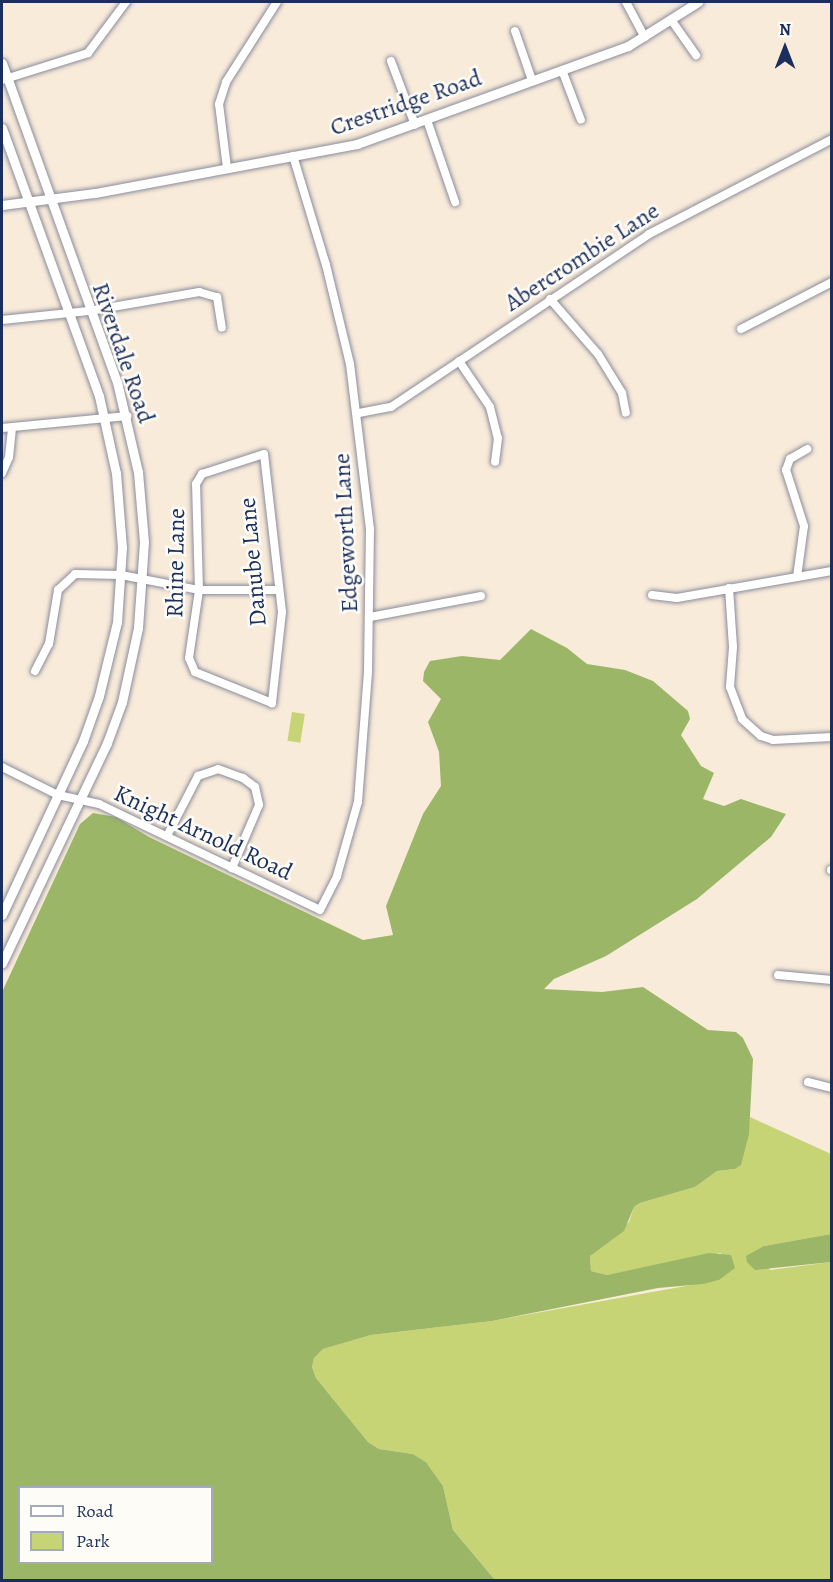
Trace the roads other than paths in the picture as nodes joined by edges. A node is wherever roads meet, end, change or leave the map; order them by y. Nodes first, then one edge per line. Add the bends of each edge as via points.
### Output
1 (126, 2) edge
2 (277, 2) edge
3 (626, 2) edge
4 (698, 2) edge
5 (672, 21) junction
6 (515, 31) dead end
7 (645, 37) junction
8 (696, 55) dead end
9 (391, 61) dead end
10 (2, 63) edge
11 (562, 70) junction
12 (4, 79) edge
13 (532, 80) junction
14 (427, 120) junction
15 (581, 120) dead end
16 (415, 125) junction
17 (2, 128) edge
18 (831, 139) edge
19 (292, 156) junction
20 (227, 168) junction
21 (50, 200) junction
22 (455, 202) dead end
23 (27, 204) junction
24 (2, 205) edge
25 (831, 282) edge
26 (550, 299) junction
27 (89, 311) junction
28 (67, 314) junction
29 (2, 320) edge
30 (222, 328) dead end
31 (741, 329) dead end
32 (459, 361) junction
33 (359, 413) junction
34 (626, 413) dead end
35 (127, 416) junction
36 (105, 419) junction
37 (2, 428) edge
38 (12, 428) junction
39 (807, 449) dead end
40 (264, 454) joint
41 (495, 462) dead end
42 (2, 473) edge
43 (831, 572) edge
44 (121, 575) junction
45 (797, 577) junction
46 (142, 578) junction
47 (729, 588) junction
48 (199, 590) junction
49 (277, 590) junction
50 (481, 596) dead end
51 (652, 596) dead end
52 (370, 617) junction
53 (35, 671) dead end
54 (272, 703) joint
55 (831, 737) edge
56 (2, 767) edge
57 (58, 795) junction
58 (79, 801) junction
59 (167, 836) junction
60 (232, 868) junction
61 (320, 910) joint
62 (2, 915) edge
63 (2, 963) edge
64 (778, 975) dead end
65 (831, 980) edge
66 (808, 1082) dead end
67 (831, 1088) edge

1 - 12 street via 88,53
2 - 20 street via 226,82 219,104
3 - 7 street
4 - 5 street, Crestridge Road
5 - 7 street, Crestridge Road
5 - 8 street
6 - 13 street
7 - 11 street, Crestridge Road
9 - 16 street
10 - 12 street, Riverdale Road
11 - 13 street, Crestridge Road
11 - 15 street
12 - 21 street, Riverdale Road
13 - 14 street, Crestridge Road
14 - 16 street, Crestridge Road
14 - 22 street
16 - 19 street, Crestridge Road via 357,144
17 - 23 street, Riverdale Road
18 - 26 street, Abercrombie Lane via 650,234
19 - 20 street, Crestridge Road
19 - 33 street, Edgeworth Lane via 329,276
20 - 21 street, Crestridge Road
21 - 23 street, Crestridge Road
21 - 27 street, Riverdale Road
23 - 24 street, Crestridge Road
23 - 28 street, Riverdale Road
25 - 31 street
26 - 32 street, Abercrombie Lane
26 - 34 street via 598,354 621,393
27 - 28 street
27 - 30 street via 207,292 219,302
27 - 35 street, Riverdale Road
28 - 29 street
28 - 36 street, Riverdale Road
32 - 33 street, Abercrombie Lane via 392,407
32 - 41 street via 490,407 498,438
33 - 52 street, Edgeworth Lane via 370,539
35 - 36 street
35 - 46 street, Riverdale Road via 142,499
36 - 38 street
36 - 44 street, Riverdale Road via 119,495
37 - 38 street
38 - 42 street via 9,457
39 - 45 street via 790,459 786,470 804,526
40 - 48 street, Rhine Lane via 202,474 196,484
40 - 49 street, Danube Lane
43 - 45 street
44 - 46 street
44 - 53 street via 84,572 61,583 49,644
44 - 57 street, Riverdale Road via 106,674 83,741
45 - 47 street
46 - 48 street
46 - 58 street, Riverdale Road via 138,628 125,691 107,742
47 - 51 street via 677,598
47 - 55 street via 734,647 730,687 742,719 761,736 773,740
48 - 49 street
48 - 54 street, Rhine Lane via 189,658 195,672
49 - 54 street, Danube Lane via 282,612
50 - 52 street
52 - 61 street, Edgeworth Lane via 356,815 343,860
56 - 57 street, Knight Arnold Road
57 - 58 street, Knight Arnold Road
57 - 62 street, Riverdale Road
58 - 59 street, Knight Arnold Road via 99,804
58 - 63 street, Riverdale Road
59 - 60 street, Knight Arnold Road
59 - 60 street via 198,776 218,769 243,778 255,787 259,805
60 - 61 street, Knight Arnold Road
64 - 65 street
66 - 67 street

